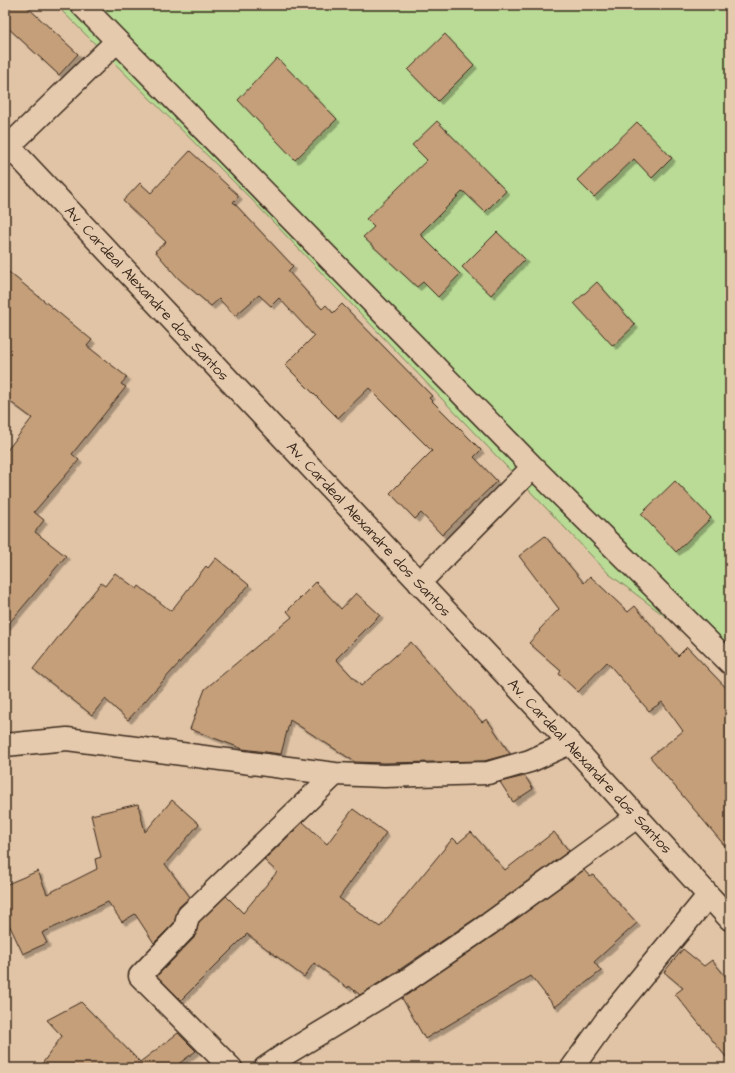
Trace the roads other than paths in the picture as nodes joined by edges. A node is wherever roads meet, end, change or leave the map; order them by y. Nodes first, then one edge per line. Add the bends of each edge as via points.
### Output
1 (82, 5) edge
2 (116, 42) junction
3 (7, 144) edge
4 (533, 467) junction
5 (420, 583) junction
6 (730, 663) edge
7 (570, 743) junction
8 (5, 745) edge
9 (335, 774) junction
10 (638, 816) junction
11 (708, 896) junction
12 (730, 919) edge
13 (231, 1068) edge
14 (265, 1068) edge
15 (572, 1068) edge

1 - 2 street
2 - 3 street
2 - 4 street
3 - 5 street, Av. Cardeal Alexandre dos Santos
4 - 5 street
4 - 6 street
5 - 7 street, Av. Cardeal Alexandre dos Santos
7 - 9 street via 530,761 488,773 384,776
7 - 10 street, Av. Cardeal Alexandre dos Santos
8 - 9 street via 66,739
9 - 13 street via 188,916 185,929 140,976
10 - 11 street, Av. Cardeal Alexandre dos Santos
10 - 14 street via 428,966
11 - 12 street, Av. Cardeal Alexandre dos Santos
11 - 15 street via 605,1022

